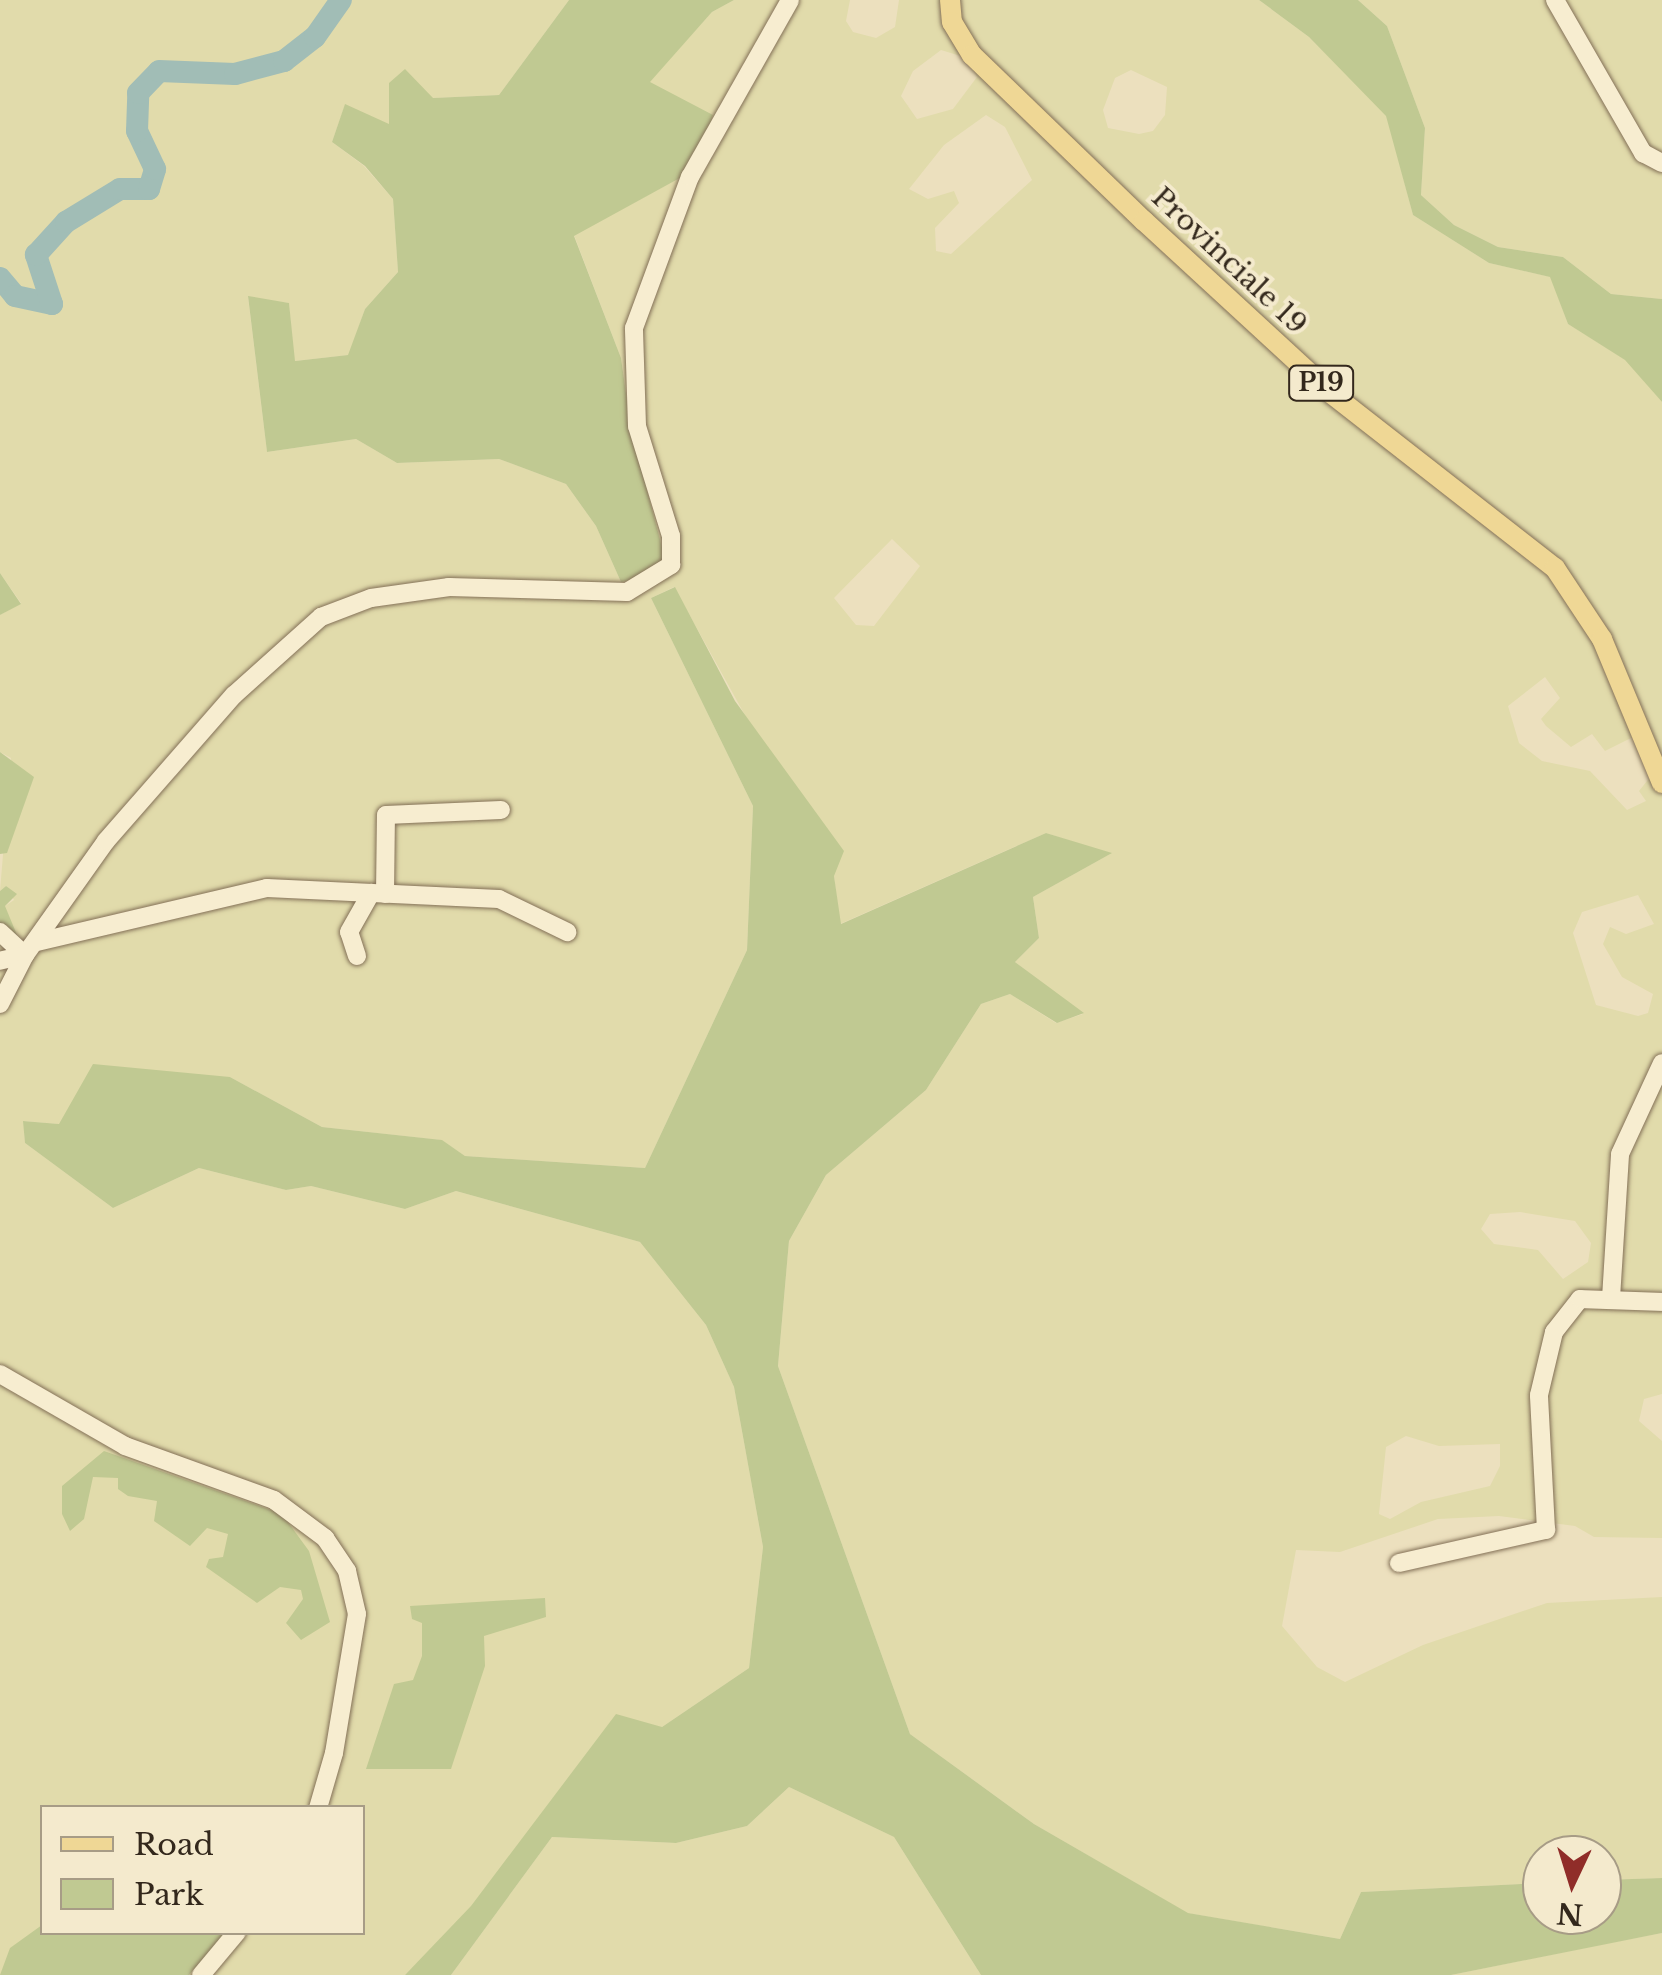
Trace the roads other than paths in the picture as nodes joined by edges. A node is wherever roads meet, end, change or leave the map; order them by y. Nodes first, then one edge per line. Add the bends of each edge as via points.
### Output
1 (790, 0) edge
2 (950, 0) edge
3 (1555, 0) edge
4 (1662, 163) edge
5 (1662, 783) edge
6 (501, 810) dead end
7 (378, 894) junction
8 (0, 932) edge
9 (568, 932) dead end
10 (31, 948) junction
11 (356, 956) dead end
12 (0, 961) edge
13 (0, 1004) edge
14 (1662, 1063) edge
15 (1611, 1298) junction
16 (1662, 1302) edge
17 (0, 1374) edge
18 (1400, 1563) dead end
19 (319, 1805) edge
20 (234, 1935) edge
21 (201, 1975) edge

1 - 10 street via 684,189 634,328 637,426 671,536 671,565 647,585 607,595 449,587 371,598 321,616 196,734 106,841
2 - 5 main road, Provinciale 19 / P19 via 952,22 972,55 1144,220 1332,394 1555,568 1602,640
3 - 4 street via 1643,152
6 - 7 street via 386,815
7 - 9 street via 514,902
7 - 10 street via 250,889
7 - 11 street via 349,932
8 - 10 street
10 - 12 street
10 - 13 street
14 - 15 street via 1620,1154
15 - 16 street
15 - 18 street via 1580,1298 1544,1353 1539,1395 1546,1530
17 - 19 street via 125,1446 274,1500 325,1538 347,1571 357,1614
20 - 21 street

